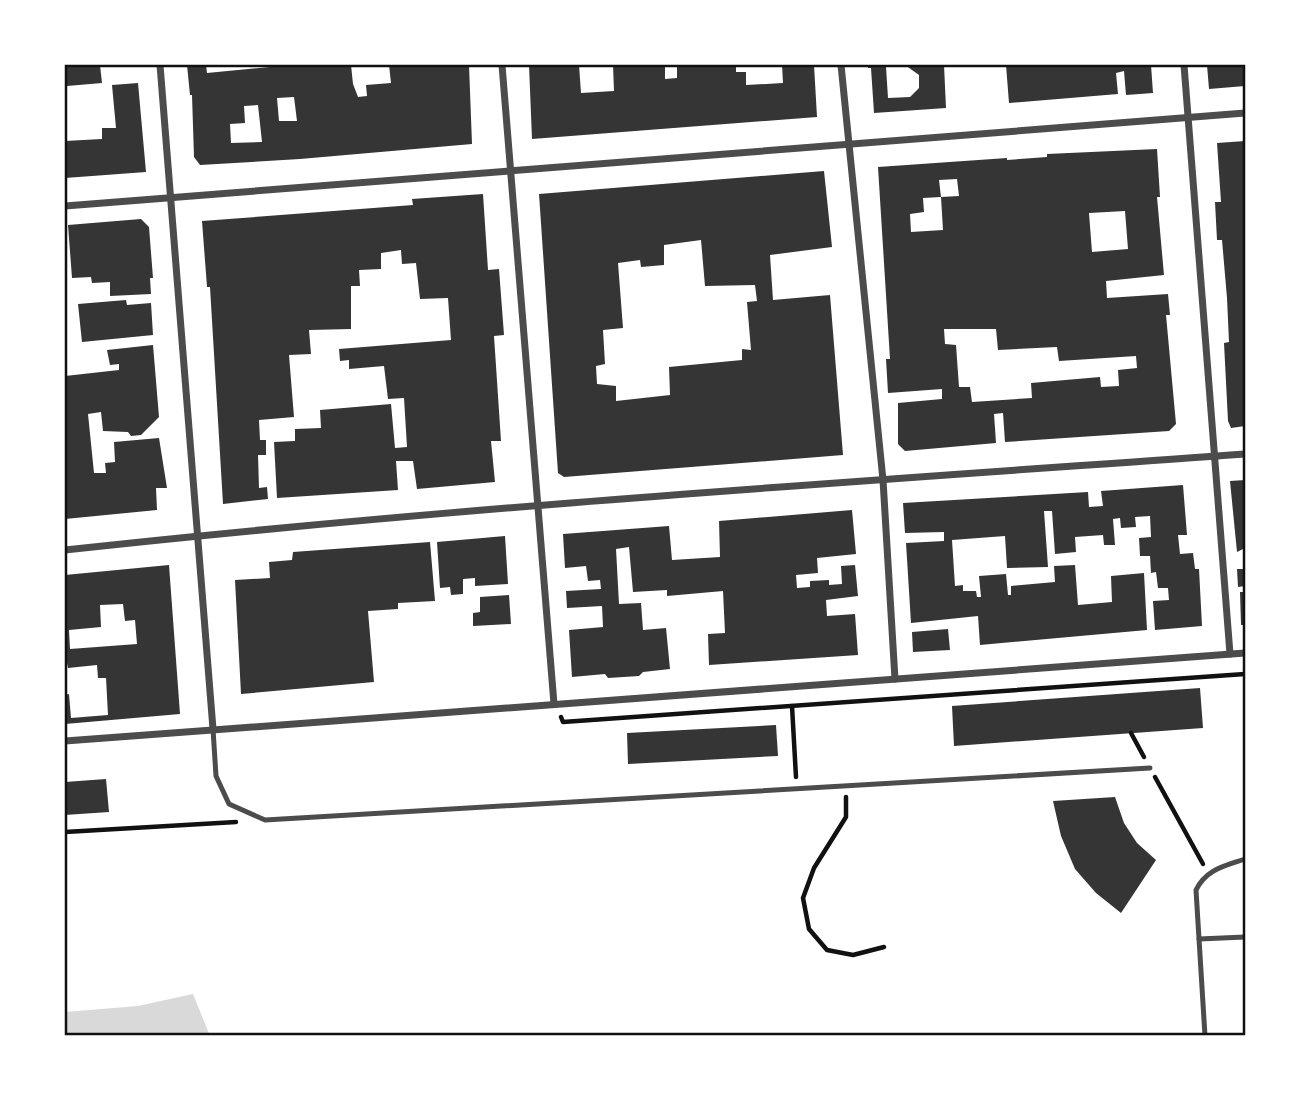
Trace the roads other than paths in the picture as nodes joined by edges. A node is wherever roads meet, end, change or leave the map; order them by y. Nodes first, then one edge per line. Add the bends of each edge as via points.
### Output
1 (160, 65) edge
2 (502, 65) edge
3 (841, 65) edge
4 (1184, 65) edge
5 (1245, 113) edge
6 (1188, 118) junction
7 (848, 145) junction
8 (512, 172) junction
9 (171, 198) junction
10 (65, 206) edge
11 (1245, 454) edge
12 (1215, 456) junction
13 (883, 480) junction
14 (538, 505) junction
15 (198, 536) junction
16 (65, 550) edge
17 (1245, 653) edge
18 (1230, 654) junction
19 (895, 680) junction
20 (554, 704) junction
21 (214, 729) junction
22 (65, 741) edge
23 (1150, 768) road end
24 (1245, 859) edge
25 (1245, 937) edge
26 (1199, 939) junction
27 (1205, 1036) edge

1 - 9 street
2 - 8 street
3 - 7 street
4 - 6 street
5 - 6 street
6 - 7 street
6 - 12 street
7 - 8 street
7 - 13 street
8 - 9 street
8 - 14 street
9 - 10 street
9 - 15 street
11 - 12 street
12 - 13 street
12 - 18 street
13 - 14 street
13 - 19 street
14 - 15 street
14 - 20 street
15 - 16 street
15 - 21 street
17 - 18 street
18 - 19 street
19 - 20 street
20 - 21 street
21 - 22 street
21 - 23 lane via 216,776 229,804 265,820
24 - 26 lane via 1214,869 1202,879 1196,890
25 - 26 lane
26 - 27 lane

